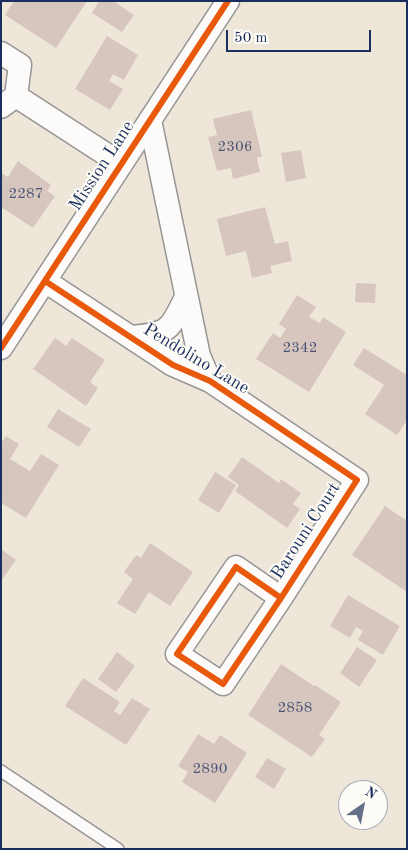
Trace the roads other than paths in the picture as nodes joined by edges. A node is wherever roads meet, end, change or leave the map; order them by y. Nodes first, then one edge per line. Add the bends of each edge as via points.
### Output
1 (228, 1) edge
2 (1, 52) edge
3 (9, 101) edge
4 (150, 120) junction
5 (121, 164) junction
6 (45, 281) junction
7 (186, 297) junction
8 (131, 337) junction
9 (1, 348) edge
10 (210, 381) junction
11 (357, 480) joint
12 (281, 598) junction
13 (1, 771) edge
14 (118, 849) edge

1 - 4 street, Mission Lane
2 - 3 street via 20,65
3 - 5 street
4 - 5 street, Mission Lane
4 - 7 street, Pendolino Lane
5 - 6 street, Mission Lane
6 - 8 street, Pendolino Lane
6 - 9 street, Mission Lane
7 - 8 street, Pendolino Lane via 167,328
7 - 10 street, Pendolino Lane via 199,356
8 - 10 street, Pendolino Lane via 173,365
10 - 11 street, Pendolino Lane
11 - 12 street, Barouni Court
12 - 12 street, Barouni Court via 223,684 177,654 236,567
13 - 14 lane

